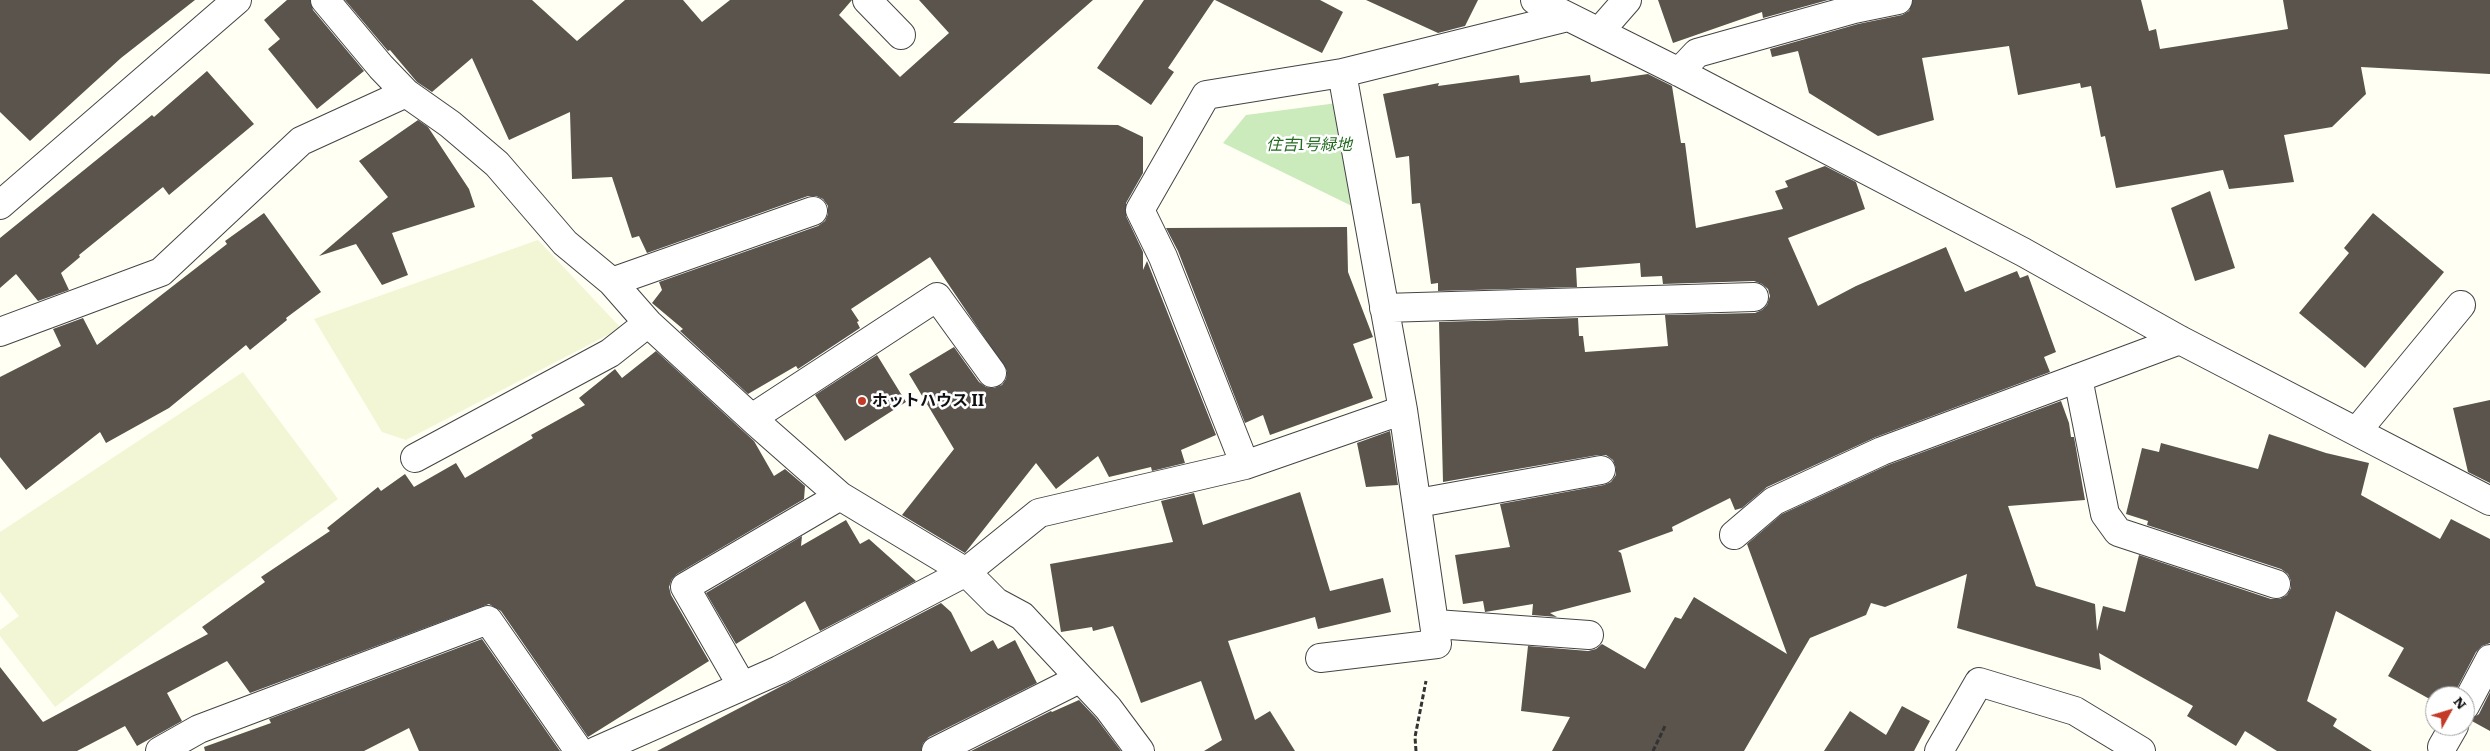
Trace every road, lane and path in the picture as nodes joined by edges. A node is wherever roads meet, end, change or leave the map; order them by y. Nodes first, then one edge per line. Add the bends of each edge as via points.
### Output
1 (237, 0) edge
2 (325, 0) edge
3 (867, 0) edge
4 (1535, 0) edge
5 (1627, 0) edge
6 (1898, 0) edge
7 (1568, 16) junction
8 (1599, 32) junction
9 (901, 35) dead end
10 (1679, 72) junction
11 (1342, 73) junction
12 (406, 93) junction
13 (0, 205) edge
14 (813, 211) dead end
15 (612, 282) junction
16 (1754, 296) dead end
17 (2461, 304) dead end
18 (1384, 308) junction
19 (648, 324) junction
20 (0, 332) edge
21 (2180, 340) junction
22 (992, 373) dead end
23 (2078, 378) junction
24 (1403, 410) junction
25 (752, 418) junction
26 (2357, 431) junction
27 (415, 458) dead end
28 (1244, 465) junction
29 (1601, 470) dead end
30 (840, 496) junction
31 (2490, 501) edge
32 (1418, 503) junction
33 (1734, 535) dead end
34 (966, 572) junction
35 (2276, 584) dead end
36 (1437, 634) junction
37 (1589, 634) dead end
38 (1320, 658) dead end
39 (2490, 660) edge
40 (1079, 679) junction
41 (742, 686) junction
42 (2475, 688) edge
43 (1666, 724) dead end
44 (160, 751) edge
45 (579, 751) edge
46 (596, 751) edge
47 (936, 751) edge
48 (1140, 751) edge
49 (1416, 751) edge
50 (1653, 751) edge
51 (1939, 751) edge
52 (2141, 751) edge

1 - 13 street
2 - 12 street
3 - 9 street
4 - 7 street
5 - 8 street
6 - 10 street via 1854,9 1697,53
7 - 8 street
7 - 11 street
8 - 10 street
10 - 21 street via 2023,252
11 - 18 street
11 - 28 street via 1206,95 1140,210 1163,257
12 - 15 street via 450,124 497,164 565,243
12 - 20 street via 301,141 161,272
14 - 15 street
15 - 19 street
16 - 18 street
17 - 26 street
18 - 24 street
19 - 25 street
19 - 27 street via 610,353
21 - 23 street
21 - 26 street
22 - 25 street via 937,297
23 - 33 street via 1882,451 1774,501
23 - 35 street via 2105,514 2118,532
24 - 28 street
24 - 32 street
25 - 30 street
26 - 31 street
28 - 34 street via 1039,513
29 - 32 street
30 - 34 street
30 - 41 street via 686,587
32 - 36 street
34 - 40 street via 996,602 1022,616
34 - 41 street via 779,670
36 - 37 street
36 - 38 street
36 - 49 path via 1421,699
39 - 42 street
40 - 47 street
40 - 48 street via 1108,708
41 - 46 street
43 - 50 path
44 - 45 street via 199,729 488,620
51 - 52 street via 1979,682 2075,712

